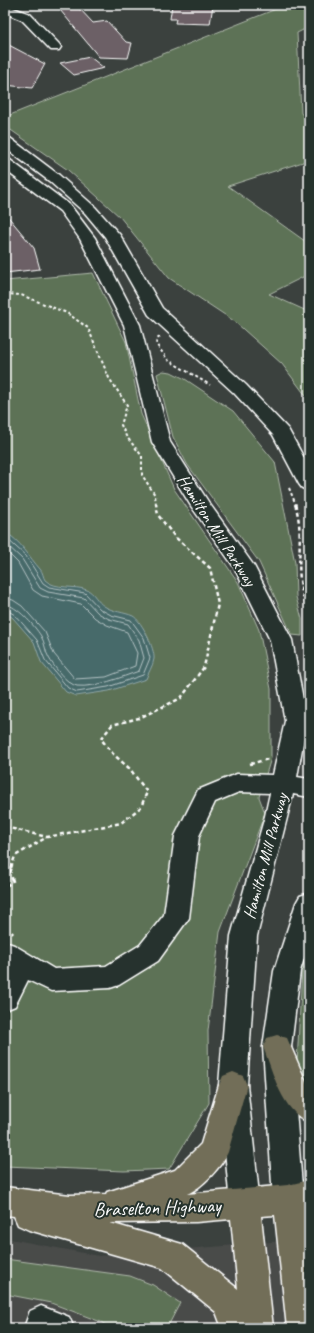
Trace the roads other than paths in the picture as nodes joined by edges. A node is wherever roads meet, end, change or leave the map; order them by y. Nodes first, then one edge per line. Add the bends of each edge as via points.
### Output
1 (5, 9) edge
2 (55, 47) dead end
3 (5, 141) edge
4 (5, 163) edge
5 (309, 484) edge
6 (284, 784) junction
7 (309, 788) edge
8 (309, 902) edge
9 (14, 958) edge
10 (5, 998) edge
11 (277, 1047) junction
12 (233, 1085) junction
13 (309, 1109) edge
14 (298, 1197) edge
15 (5, 1201) edge
16 (245, 1204) junction
17 (5, 1208) edge
18 (98, 1209) junction
19 (40, 1328) edge
20 (58, 1328) edge
21 (238, 1328) edge
22 (257, 1328) edge
23 (303, 1328) edge

1 - 2 street via 26,17
3 - 5 street via 54,178 108,230 156,311 240,389 281,433
4 - 6 street, Hamilton Mill Parkway via 64,208 87,238 132,325 146,372 161,442 201,506 244,566 281,640 296,721
6 - 7 street
6 - 9 street via 237,783 206,796 187,836 176,918 149,953 110,977 51,980
6 - 12 street, Hamilton Mill Parkway via 244,936
8 - 11 street via 287,972
9 - 10 street
11 - 13 main road via 298,1097
11 - 14 street
12 - 16 street, Hamilton Mill Parkway
12 - 18 main road via 214,1152 184,1181
14 - 16 main road, Braselton Highway
14 - 23 main road
15 - 18 main road, Braselton Highway via 70,1209
16 - 18 main road, Braselton Highway via 196,1208
16 - 22 main road
17 - 21 main road via 171,1255 227,1301
19 - 20 street via 41,1322

